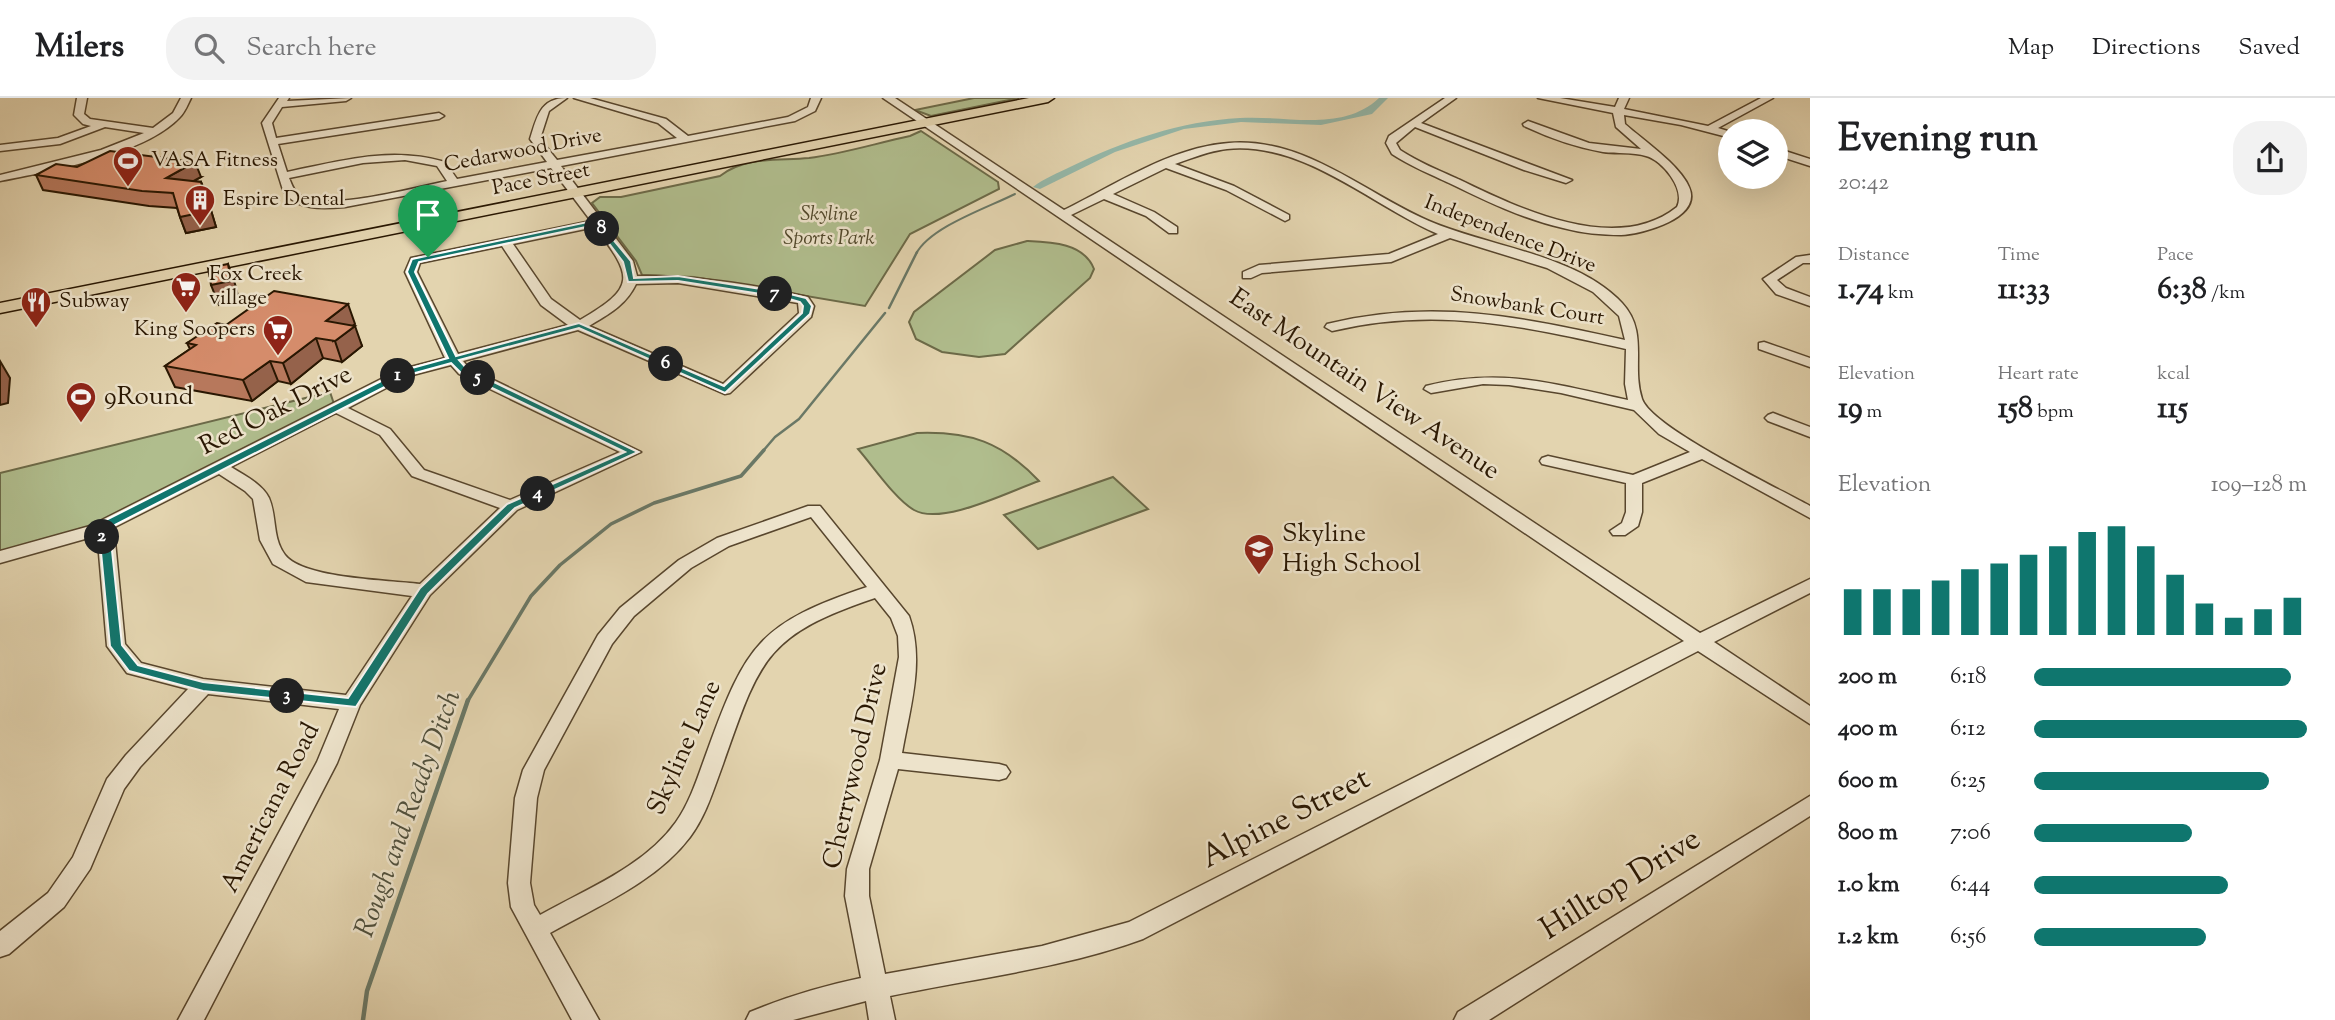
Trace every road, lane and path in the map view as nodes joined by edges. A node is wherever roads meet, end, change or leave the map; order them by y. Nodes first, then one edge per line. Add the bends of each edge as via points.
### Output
1 (82, 98) edge
2 (186, 98) edge
3 (346, 98) edge
4 (562, 98) edge
5 (579, 98) edge
6 (888, 98) edge
7 (1048, 98) edge
8 (1451, 98) edge
9 (1543, 98) edge
10 (1624, 98) edge
11 (1768, 98) edge
12 (281, 102) edge
13 (815, 103) edge
14 (828, 109) dead end
15 (1618, 111) junction
16 (439, 116) dead end
17 (926, 123) junction
18 (1414, 124) junction
19 (1528, 124) dead end
20 (102, 125) junction
21 (1709, 129) junction
22 (155, 131) junction
23 (1718, 131) edge
24 (686, 139) junction
25 (1377, 141) dead end
26 (273, 142) junction
27 (1391, 143) junction
28 (0, 148) edge
29 (1800, 149) dead end
30 (1788, 151) edge
31 (1652, 152) junction
32 (1788, 155) edge
33 (1810, 163) edge
34 (553, 165) junction
35 (1167, 165) junction
36 (284, 176) junction
37 (0, 178) edge
38 (1566, 180) dead end
39 (455, 184) junction
40 (575, 194) junction
41 (1105, 195) junction
42 (316, 204) junction
43 (305, 211) dead end
44 (1063, 215) junction
45 (1286, 217) dead end
46 (597, 223) junction
47 (1173, 230) dead end
48 (1448, 234) junction
49 (505, 241) junction
50 (1511, 255) junction
51 (1810, 259) edge
52 (1497, 265) dead end
53 (1247, 275) dead end
54 (631, 280) junction
55 (1756, 284) dead end
56 (1772, 285) junction
57 (1810, 303) edge
58 (0, 308) edge
59 (579, 326) junction
60 (1332, 327) dead end
61 (1632, 346) junction
62 (1764, 346) dead end
63 (453, 359) junction
64 (1810, 363) edge
65 (1431, 389) dead end
66 (335, 407) junction
67 (1639, 407) junction
68 (1773, 418) dead end
69 (1810, 432) edge
70 (1702, 453) junction
71 (1548, 461) dead end
72 (220, 467) junction
73 (1634, 480) junction
74 (511, 506) junction
75 (1810, 513) edge
76 (96, 530) junction
77 (1619, 531) dead end
78 (0, 557) edge
79 (1810, 585) edge
80 (878, 590) junction
81 (424, 591) junction
82 (1699, 642) junction
83 (203, 686) junction
84 (351, 703) junction
85 (1810, 716) edge
86 (890, 760) junction
87 (999, 772) dead end
88 (1810, 805) edge
89 (536, 929) junction
90 (0, 946) edge
91 (875, 987) junction
92 (191, 1020) edge
93 (586, 1020) edge
94 (759, 1020) edge
95 (882, 1020) edge
96 (1467, 1020) edge

1 - 20 street via 80,117
2 - 22 street via 180,112
3 - 12 street
4 - 34 street via 544,110 535,136
5 - 24 street via 662,121
6 - 17 street, East Mountain View Avenue
7 - 17 main road, Pace Street
8 - 18 street
9 - 15 street
10 - 15 street
11 - 21 street
12 - 26 street via 267,121
13 - 14 street
13 - 24 street, Cedarwood Drive via 791,118
15 - 21 street
15 - 31 street via 1620,125
16 - 26 street
17 - 40 main road, Pace Street
17 - 44 street, East Mountain View Avenue
18 - 27 street
18 - 38 street via 1457,136 1535,172
19 - 31 street via 1587,147
20 - 22 street
20 - 28 street via 60,141
21 - 23 street
22 - 37 street via 99,154
24 - 34 street, Cedarwood Drive
25 - 27 street
26 - 36 street
27 - 31 street via 1404,158 1496,203 1604,232 1637,230 1670,218 1685,204 1685,187
29 - 30 street
32 - 33 street
34 - 39 street, Cedarwood Drive
34 - 40 street
35 - 41 street, Independence Drive
35 - 45 street via 1230,188
35 - 48 street, Independence Drive via 1215,147 1268,146 1303,159
36 - 39 street via 408,157 438,163
36 - 42 street via 293,196
39 - 42 street, Cedarwood Drive via 353,203
40 - 46 street
40 - 58 main road, Pace Street
41 - 44 street, Independence Drive
41 - 47 street
42 - 43 street
44 - 82 street, East Mountain View Avenue
46 - 49 street
46 - 54 street via 627,261
48 - 50 street, Independence Drive
48 - 53 street via 1391,258 1259,269
49 - 59 street via 546,303
49 - 63 street via 428,257 411,267
50 - 52 street
50 - 61 street, Independence Drive via 1565,273 1605,295 1627,318 1633,331
51 - 56 street via 1770,276
54 - 59 street, Red Oak Drive via 610,309
54 - 59 street via 678,279 786,296 803,300 806,314 725,390
55 - 56 street
56 - 57 street
59 - 63 street, Red Oak Drive
60 - 61 street, Snowbank Court via 1413,315 1462,316
61 - 67 street, Independence Drive via 1633,396
62 - 64 street
63 - 66 street, Red Oak Drive via 404,373
63 - 74 street, Americana Road via 464,371 633,452
65 - 67 street via 1454,381 1490,378
66 - 72 street, Red Oak Drive
66 - 74 street via 385,432 418,473
67 - 70 street via 1664,431
68 - 69 street
70 - 73 street
70 - 75 street
71 - 73 street
72 - 76 street, Red Oak Drive
72 - 81 street via 261,498 279,560 306,576
73 - 77 street via 1630,526
74 - 81 street, Americana Road
76 - 78 street, Red Oak Drive
76 - 83 street via 106,541 116,646 134,668
79 - 82 street, Alpine Street
80 - 86 street, Cherrywood Drive via 900,616 909,657
80 - 89 street, Skyline Lane via 802,619 763,649 748,672 685,827 642,868
80 - 89 street, Cherrywood Drive via 814,510 723,542 685,564 636,604 605,640 534,770 526,798 519,883 523,907
81 - 84 street, Americana Road
82 - 85 street, East Mountain View Avenue
82 - 91 street, Alpine Street via 1135,931 1092,948 1046,958
83 - 84 street
83 - 90 street via 115,785 82,862 56,900
84 - 92 street, Americana Road via 327,762
86 - 87 street
86 - 91 street, Cherrywood Drive via 858,869 857,896
88 - 96 street, Hilltop Drive
89 - 93 street
91 - 94 street, Alpine Street via 841,993
91 - 95 street, Cherrywood Drive

